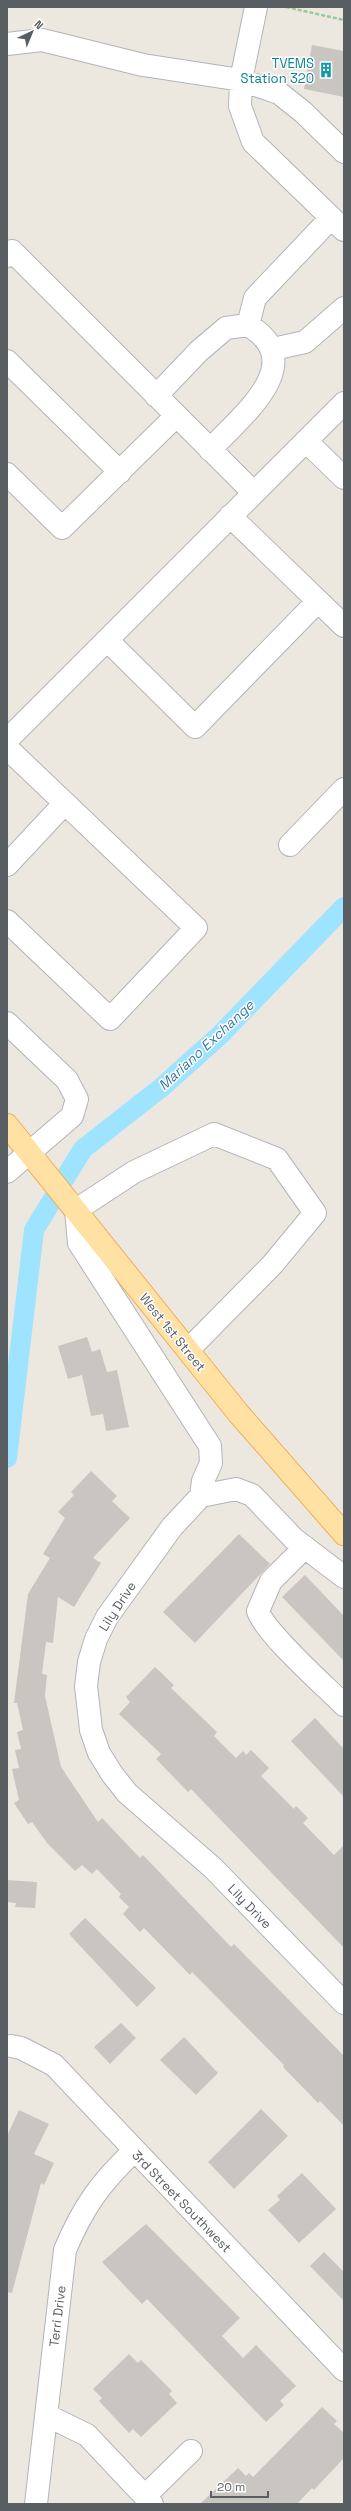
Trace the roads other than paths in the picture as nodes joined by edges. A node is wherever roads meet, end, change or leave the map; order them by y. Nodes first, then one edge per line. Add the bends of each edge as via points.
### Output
1 (256, 7) edge
2 (7, 44) edge
3 (241, 80) junction
4 (344, 152) edge
5 (338, 224) edge
6 (7, 256) edge
7 (344, 308) edge
8 (248, 325) junction
9 (273, 349) junction
10 (7, 361) edge
11 (156, 396) junction
12 (344, 403) edge
13 (176, 416) junction
14 (306, 441) junction
15 (210, 450) junction
16 (120, 472) junction
17 (7, 474) edge
18 (344, 478) edge
19 (254, 493) junction
20 (230, 516) junction
21 (318, 601) junction
22 (344, 626) edge
23 (107, 640) junction
24 (7, 740) edge
25 (7, 748) edge
26 (344, 788) edge
27 (65, 803) junction
28 (290, 845) dead end
29 (7, 865) edge
30 (7, 921) edge
31 (7, 1023) edge
32 (7, 1125) edge
33 (30, 1152) junction
34 (7, 1172) edge
35 (76, 1210) junction
36 (188, 1350) junction
37 (201, 1496) junction
38 (344, 1534) edge
39 (304, 1547) junction
40 (344, 1577) edge
41 (344, 1705) edge
42 (344, 2003) edge
43 (11, 2046) dead end
44 (134, 2151) junction
45 (344, 2370) edge
46 (46, 2415) junction
47 (191, 2451) dead end
48 (149, 2500) edge
49 (36, 2504) edge

1 - 3 street
2 - 3 street via 42,40 142,65
3 - 4 street via 279,93
3 - 5 street via 240,106 253,142
5 - 8 street via 255,298
6 - 11 street via 12,251
7 - 9 street via 305,342
8 - 9 street via 263,334
8 - 11 street via 226,328 199,351
9 - 15 street via 273,372 267,387
10 - 16 street
11 - 13 street
12 - 14 street
13 - 15 street
13 - 16 street
14 - 18 street
14 - 19 street
15 - 19 street
16 - 17 street via 62,528
19 - 20 street
20 - 21 street
20 - 23 street
21 - 22 street
21 - 23 street via 195,727
23 - 24 street
25 - 27 street
26 - 28 street
27 - 29 street
27 - 30 street via 196,928 110,1020
31 - 33 street via 67,1080 78,1099 72,1116
32 - 33 main road, West 1st Street
33 - 34 street
33 - 35 main road, West 1st Street
35 - 36 main road, West 1st Street
35 - 36 street via 134,1172 214,1134 276,1159 315,1213 272,1265
35 - 37 street via 79,1243 210,1446 211,1463
36 - 38 main road, West 1st Street via 284,1468
37 - 39 street via 236,1489 252,1495
37 - 42 street, Lily Drive via 172,1527 107,1617 96,1639 89,1662 86,1686 91,1730 99,1753 127,1793 213,1868
39 - 40 street
39 - 41 street via 271,1581 258,1611 260,1618 290,1652
43 - 44 street, 3rd Street Southwest via 21,2048 54,2065
44 - 45 street, 3rd Street Southwest
44 - 46 street, Terri Drive via 102,2184 79,2216 65,2250
46 - 48 street via 87,2435
46 - 49 street, Terri Drive
47 - 48 street

